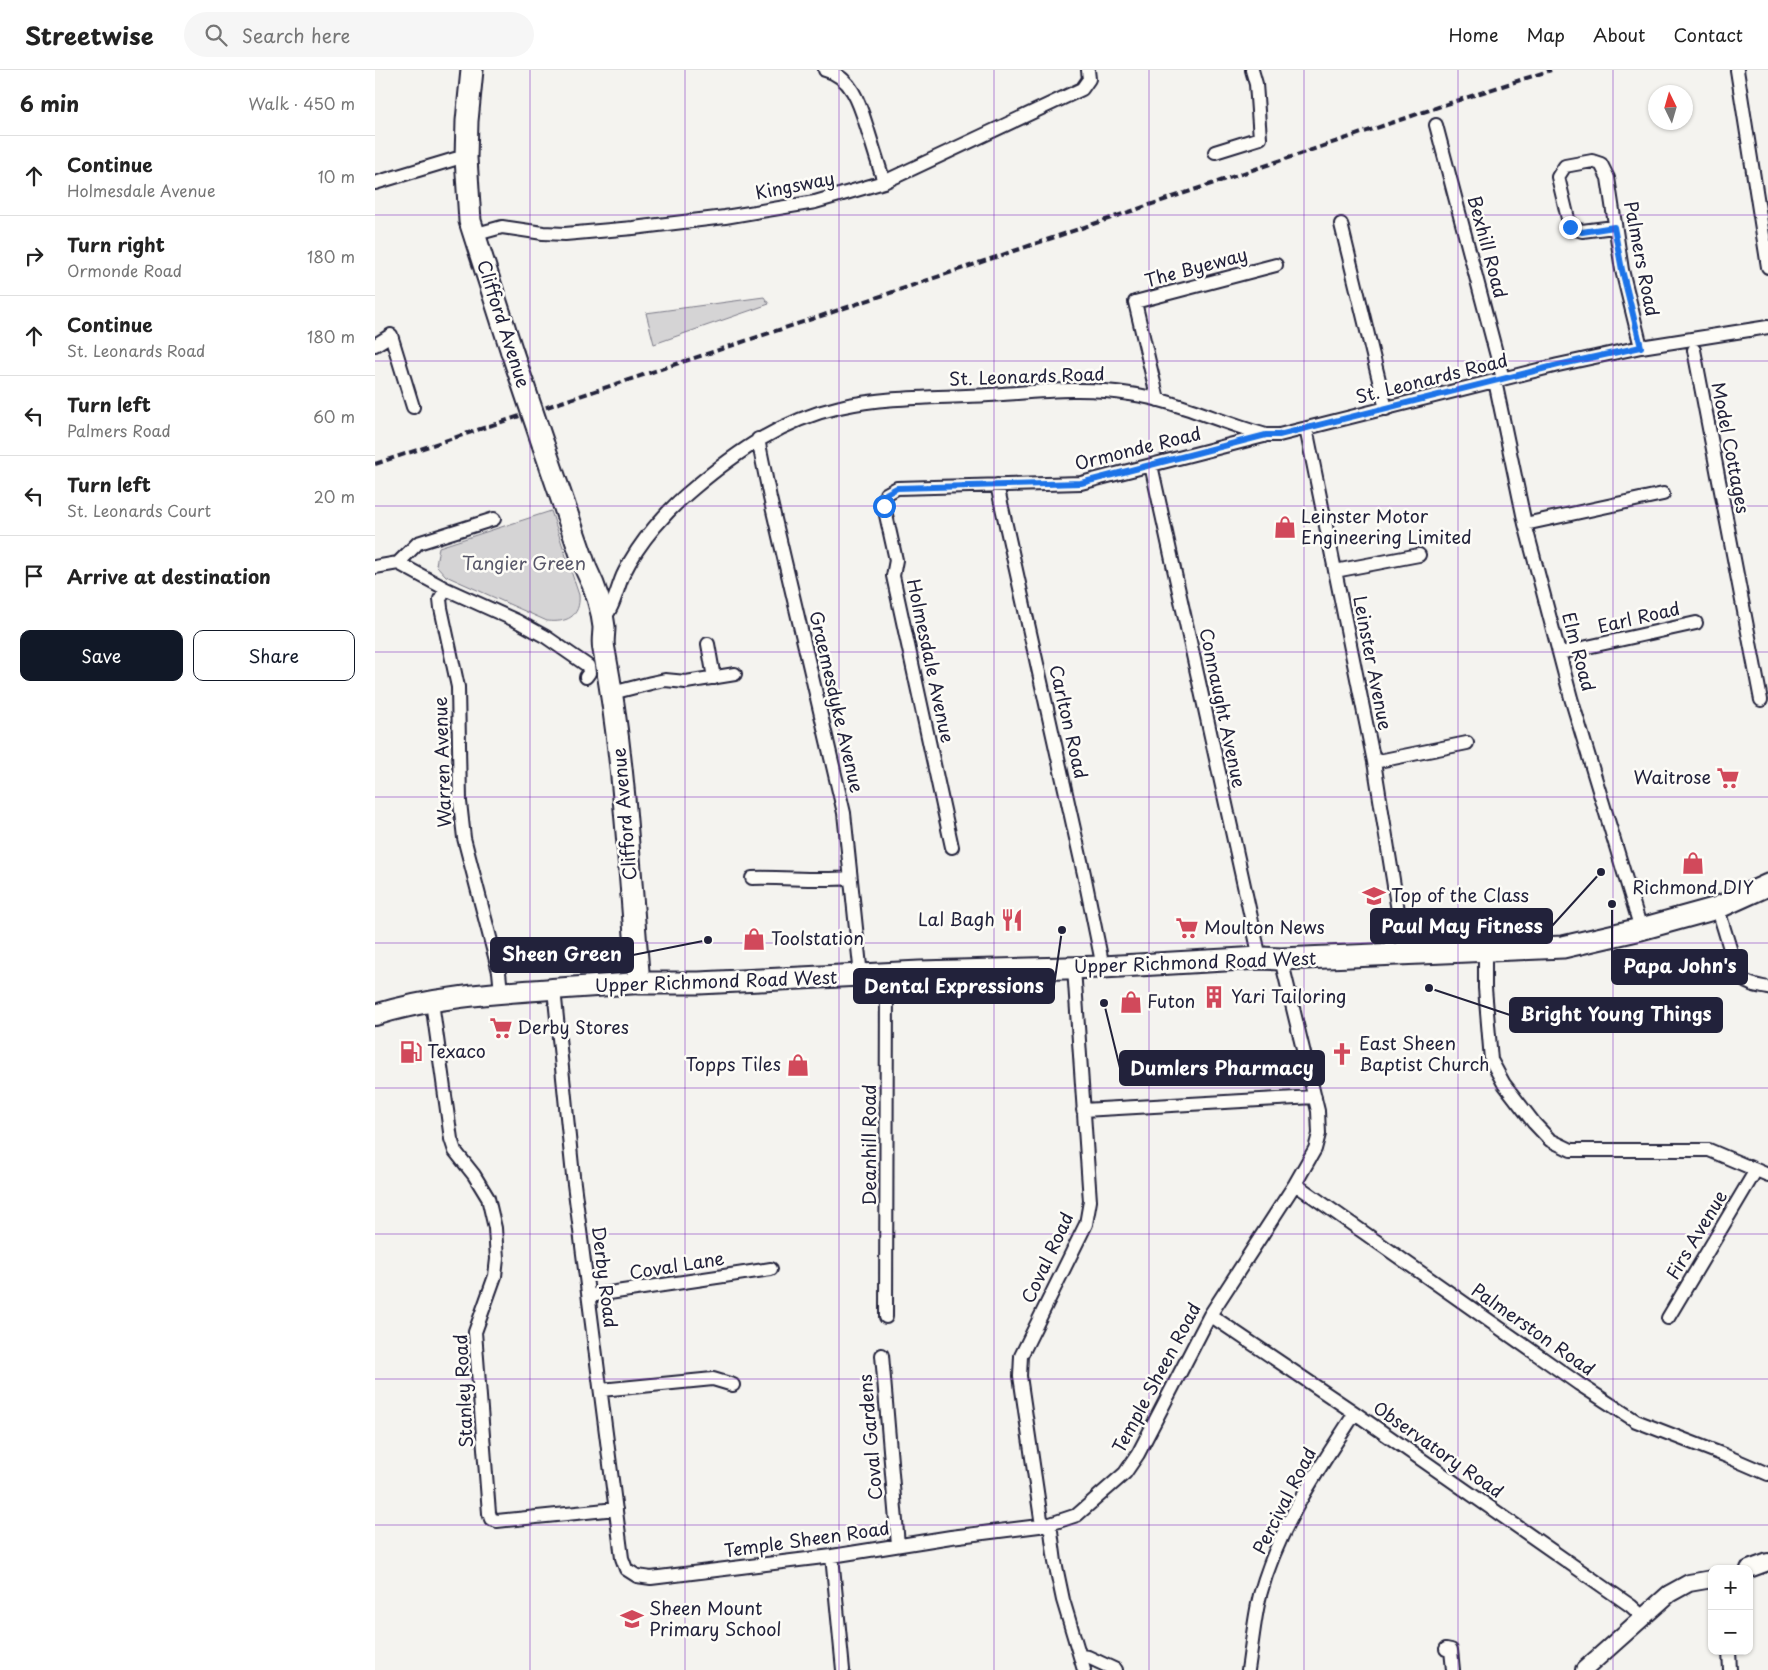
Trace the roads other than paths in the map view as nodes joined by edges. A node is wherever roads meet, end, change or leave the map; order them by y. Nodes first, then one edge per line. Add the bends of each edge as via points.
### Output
1 (472, 70) edge
2 (825, 70) edge
3 (1087, 70) edge
4 (1252, 70) edge
5 (1737, 70) edge
6 (1437, 125) dead end
7 (1215, 152) dead end
8 (465, 158) junction
9 (884, 182) junction
10 (375, 183) edge
11 (1341, 224) dead end
12 (1614, 227) junction
13 (1765, 230) edge
14 (473, 235) junction
15 (1276, 264) dead end
16 (1768, 267) edge
17 (1768, 328) edge
18 (375, 345) edge
19 (1641, 347) junction
20 (1694, 350) dead end
21 (1499, 380) junction
22 (1158, 400) junction
23 (413, 407) dead end
24 (1386, 409) junction
25 (1306, 428) junction
26 (1266, 435) junction
27 (758, 439) junction
28 (1151, 465) junction
29 (997, 485) junction
30 (897, 488) joint
31 (1663, 494) dead end
32 (494, 519) dead end
33 (1525, 524) junction
34 (1419, 555) dead end
35 (398, 563) junction
36 (375, 567) edge
37 (586, 569) junction
38 (1335, 571) junction
39 (446, 589) junction
40 (602, 618) junction
41 (1696, 623) dead end
42 (709, 644) dead end
43 (603, 646) junction
44 (1560, 653) junction
45 (735, 674) dead end
46 (586, 677) dead end
47 (714, 678) junction
48 (612, 693) junction
49 (1761, 700) dead end
50 (1467, 743) dead end
51 (1374, 762) junction
52 (952, 847) dead end
53 (752, 878) dead end
54 (850, 878) junction
55 (1768, 885) edge
56 (1717, 908) junction
57 (1641, 929) junction
58 (1485, 951) junction
59 (1405, 954) junction
60 (1270, 959) junction
61 (1103, 967) junction
62 (1074, 968) junction
63 (887, 974) junction
64 (861, 976) junction
65 (639, 983) junction
66 (1768, 988) edge
67 (555, 989) junction
68 (501, 992) junction
69 (432, 1002) junction
70 (375, 1015) edge
71 (1315, 1097) junction
72 (1083, 1110) junction
73 (1762, 1172) edge
74 (1295, 1184) junction
75 (771, 1269) dead end
76 (589, 1296) junction
77 (1210, 1315) junction
78 (886, 1317) dead end
79 (1667, 1318) dead end
80 (882, 1355) dead end
81 (733, 1385) dead end
82 (601, 1390) junction
83 (1355, 1413) junction
84 (1768, 1474) edge
85 (616, 1509) junction
86 (1047, 1525) junction
87 (899, 1545) junction
88 (833, 1556) junction
89 (1768, 1562) edge
90 (1753, 1568) edge
91 (626, 1569) joint
92 (1708, 1580) edge
93 (1643, 1617) junction
94 (1445, 1649) dead end
95 (1729, 1655) edge
96 (1081, 1656) junction
97 (843, 1670) edge
98 (1084, 1670) edge
99 (1116, 1670) edge
100 (1248, 1670) edge
101 (1453, 1670) edge
102 (1584, 1670) edge
103 (1730, 1670) edge

1 - 8 highway, Clifford Avenue
2 - 9 street via 835,72 858,101
3 - 9 street, Kingsway via 1089,79 1082,89
4 - 7 street via 1260,138
5 - 13 street
6 - 21 street, Bexhill Road
8 - 10 street
8 - 14 highway, Clifford Avenue
9 - 14 street, Kingsway via 815,202 725,217 565,234 502,227
11 - 24 street
12 - 12 street, Palmers Road via 1608,178 1601,164 1592,161 1565,166 1558,178 1570,227 1582,232
12 - 19 street, Palmers Road
13 - 16 street
14 - 37 highway, Clifford Avenue, bridge
15 - 22 street, The Byeway via 1135,302
17 - 19 street, St. Leonards Road
18 - 23 street via 391,335
19 - 21 street, St. Leonards Road
20 - 49 street, Model Cottages
21 - 24 street, St. Leonards Road
21 - 33 street, Elm Road
22 - 26 street, St. Leonards Road
22 - 27 street, St. Leonards Road via 1110,391 1070,390 884,401 840,407 799,420
24 - 25 street, St. Leonards Road
25 - 26 street, St. Leonards Road
25 - 38 street, Leinster Avenue
26 - 28 street, Ormonde Road
27 - 40 street, St. Leonards Road via 691,490 663,518 641,545 624,573 606,616
27 - 54 street, Graemesdyke Avenue via 844,813
28 - 29 street, Ormonde Road via 1081,483
28 - 60 street, Connaught Avenue via 1242,884
29 - 30 street, Ormonde Road
29 - 61 street, Carlton Road
30 - 52 street, Holmesdale Avenue via 886,494 884,506 896,560 893,576
31 - 33 street
32 - 35 street via 419,543
33 - 44 street, Elm Road
34 - 38 street
35 - 36 street
35 - 39 street
37 - 40 highway, Clifford Avenue
37 - 43 highway, Clifford Avenue via 587,597
38 - 51 street, Leinster Avenue
39 - 46 street via 546,637 588,666
39 - 68 street, Warren Avenue via 440,599 458,687 459,802 464,838 499,972
40 - 43 highway, Clifford Avenue
41 - 44 street, Earl Road
42 - 47 street
43 - 48 highway, Clifford Avenue
44 - 57 street, Elm Road
45 - 47 street
47 - 48 street via 687,682 665,680
48 - 65 highway, Clifford Avenue via 626,807
50 - 51 street
51 - 59 street, Leinster Avenue
53 - 54 street
54 - 64 street, Graemesdyke Avenue
55 - 56 highway, Upper Richmond Road West
56 - 57 highway, Upper Richmond Road West
56 - 66 street via 1741,978
57 - 58 highway, Upper Richmond Road West via 1563,947
58 - 59 highway, Upper Richmond Road West
58 - 73 street via 1491,1060 1510,1092 1550,1140 1571,1150 1709,1150
59 - 60 highway, Upper Richmond Road West
60 - 61 highway, Upper Richmond Road West
60 - 71 street, Temple Sheen Road
61 - 62 highway, Upper Richmond Road West
62 - 63 highway, Upper Richmond Road West
62 - 72 street, Coval Road
63 - 64 highway, Upper Richmond Road West
63 - 78 street, Deanhill Road
64 - 65 highway, Upper Richmond Road West
65 - 67 main road, Upper Richmond Road West
67 - 68 main road, Upper Richmond Road West
67 - 76 street, Derby Road via 573,1176
68 - 69 main road, Upper Richmond Road West
69 - 70 main road, Upper Richmond Road West
69 - 85 street, Stanley Road via 451,1139 455,1151 488,1198 495,1228 495,1276 475,1332 491,1519
71 - 72 street
71 - 74 street, Temple Sheen Road via 1319,1134 1315,1149
72 - 86 street, Coval Road via 1090,1201 1086,1224 1021,1356 1020,1376 1041,1519
73 - 79 street, Firs Avenue
74 - 77 street, Temple Sheen Road
74 - 84 street, Palmerston Road via 1636,1421
75 - 76 street, Coval Lane
76 - 82 street, Derby Road
77 - 83 street, Observatory Road
77 - 86 street, Temple Sheen Road via 1125,1473 1077,1515
80 - 87 street, Coval Gardens
81 - 82 street via 713,1379
82 - 85 street, Derby Road
83 - 93 street, Observatory Road
83 - 100 street, Percival Road via 1309,1483 1277,1548 1260,1596
85 - 91 street, Derby Road
86 - 87 street, Temple Sheen Road
86 - 96 street, Coval Road via 1051,1531 1063,1600
87 - 88 street, Temple Sheen Road
88 - 91 street, Temple Sheen Road via 651,1578 637,1576
88 - 97 street
89 - 90 street
92 - 93 street via 1689,1583 1669,1594
93 - 102 street
94 - 101 street via 1451,1650
95 - 103 street
96 - 98 street, Coval Road
96 - 99 street

